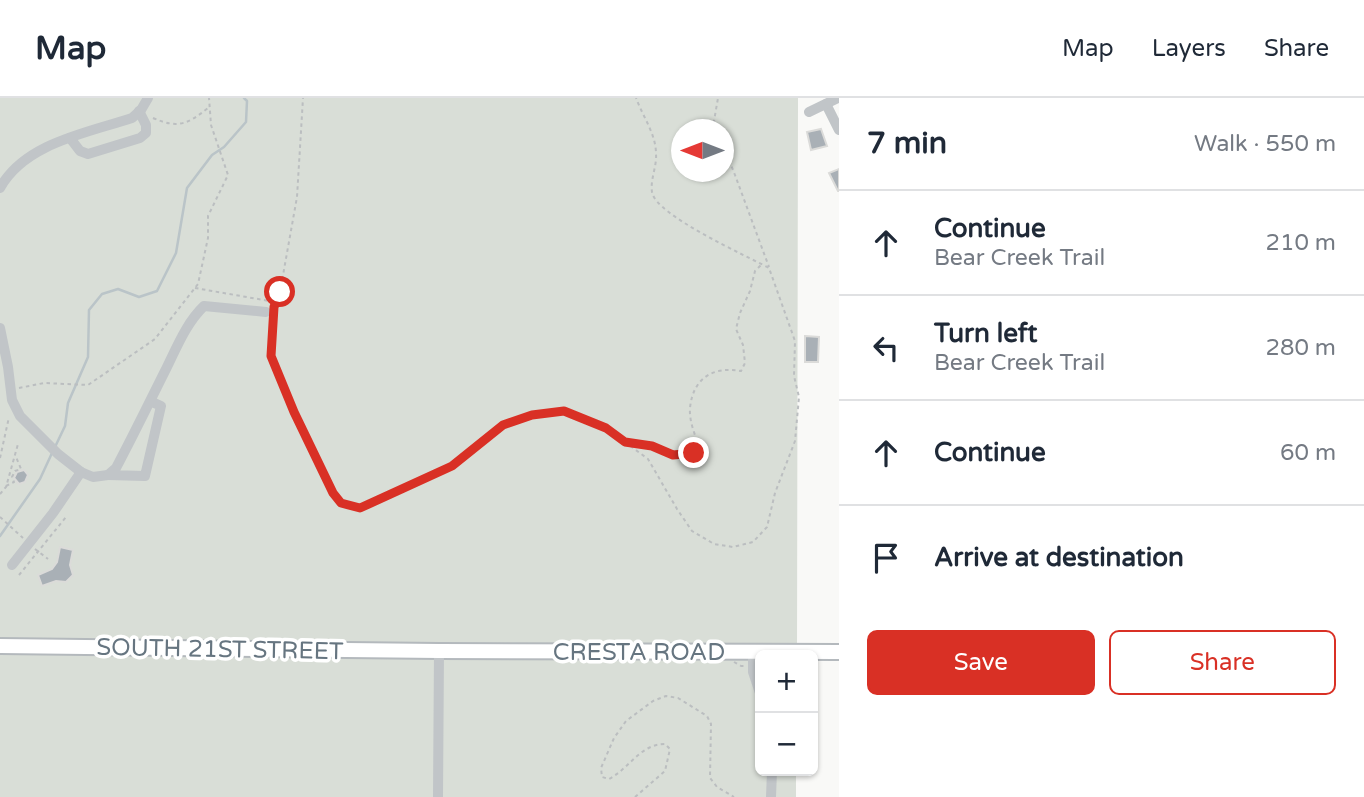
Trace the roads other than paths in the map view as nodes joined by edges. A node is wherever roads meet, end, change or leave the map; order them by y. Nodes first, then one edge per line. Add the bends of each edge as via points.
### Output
1 (148, 98) edge
2 (838, 98) edge
3 (826, 104) junction
4 (140, 111) junction
5 (809, 112) dead end
6 (839, 131) edge
7 (70, 138) junction
8 (0, 188) edge
9 (266, 312) dead end
10 (0, 328) edge
11 (150, 401) junction
12 (81, 472) junction
13 (108, 475) junction
14 (12, 565) dead end
15 (0, 646) edge
16 (439, 651) junction
17 (839, 652) edge
18 (753, 659) junction
19 (755, 669) edge
20 (772, 776) edge
21 (438, 797) edge
22 (771, 797) edge

1 - 4 street
2 - 3 street
3 - 5 street
3 - 6 street
4 - 7 street via 132,118
4 - 7 street via 146,129 140,138 88,155
7 - 8 street via 19,163
9 - 11 street via 204,306 182,337
10 - 12 street via 12,400 20,416
11 - 13 street via 116,468
11 - 13 street via 161,405 145,476
12 - 13 street via 93,477
12 - 14 street
15 - 16 main road, SOUTH 21ST STREET
16 - 18 main road, CRESTA ROAD
16 - 21 street
17 - 18 main road, CRESTA ROAD
18 - 19 street
20 - 22 street

